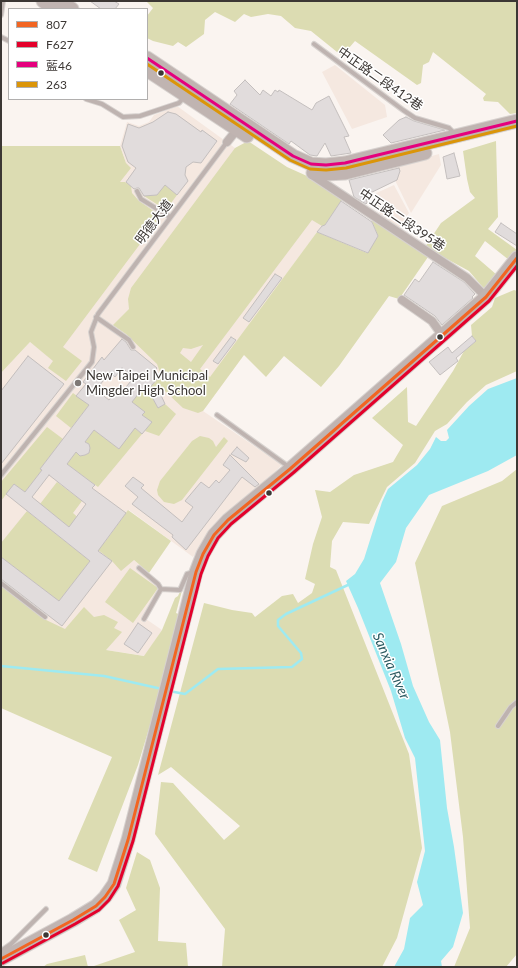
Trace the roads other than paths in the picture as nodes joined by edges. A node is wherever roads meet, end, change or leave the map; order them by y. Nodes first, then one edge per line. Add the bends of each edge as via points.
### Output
1 (3, 1) edge
2 (43, 1) edge
3 (54, 8) edge
4 (1, 15) edge
5 (314, 44) dead end
6 (148, 59) edge
7 (148, 71) edge
8 (186, 96) junction
9 (89, 100) edge
10 (517, 121) edge
11 (239, 126) junction
12 (517, 130) edge
13 (457, 136) junction
14 (227, 142) joint
15 (310, 168) junction
16 (137, 191) dead end
17 (170, 217) junction
18 (517, 258) edge
19 (486, 297) junction
20 (402, 300) dead end
21 (97, 315) junction
22 (442, 335) junction
23 (132, 347) dead end
24 (217, 415) dead end
25 (46, 418) junction
26 (51, 422) dead end
27 (290, 469) junction
28 (1, 475) edge
29 (139, 568) dead end
30 (196, 572) junction
31 (1, 583) edge
32 (161, 589) junction
33 (45, 618) dead end
34 (144, 619) dead end
35 (517, 702) edge
36 (498, 726) dead end
37 (46, 909) dead end
38 (1, 951) edge
39 (1, 959) edge

1 - 4 lane
2 - 3 main road
5 - 13 lane, 中正路二段412巷 via 415,118 449,128
6 - 11 main road
7 - 8 main road
8 - 9 lane via 179,103 140,116 123,117 102,104
8 - 11 main road
10 - 13 main road
11 - 14 street
11 - 15 main road via 287,162
12 - 15 main road via 345,173 326,174
13 - 15 main road via 345,163
14 - 17 lane, 明德大道
15 - 19 street, 中正路二段395巷 via 467,278
16 - 17 lane via 141,199
17 - 21 lane, 明德大道
18 - 19 main road
19 - 22 main road
20 - 22 street via 432,321
21 - 23 lane via 129,340
21 - 25 lane via 91,332 94,347 92,362
22 - 27 main road
24 - 27 lane
25 - 26 lane
25 - 28 lane
27 - 30 main road via 228,520 214,535
29 - 32 lane
30 - 32 lane via 187,574 180,590
30 - 39 main road via 128,840 114,884 96,906
31 - 33 lane
32 - 34 lane
35 - 36 lane
37 - 38 lane

